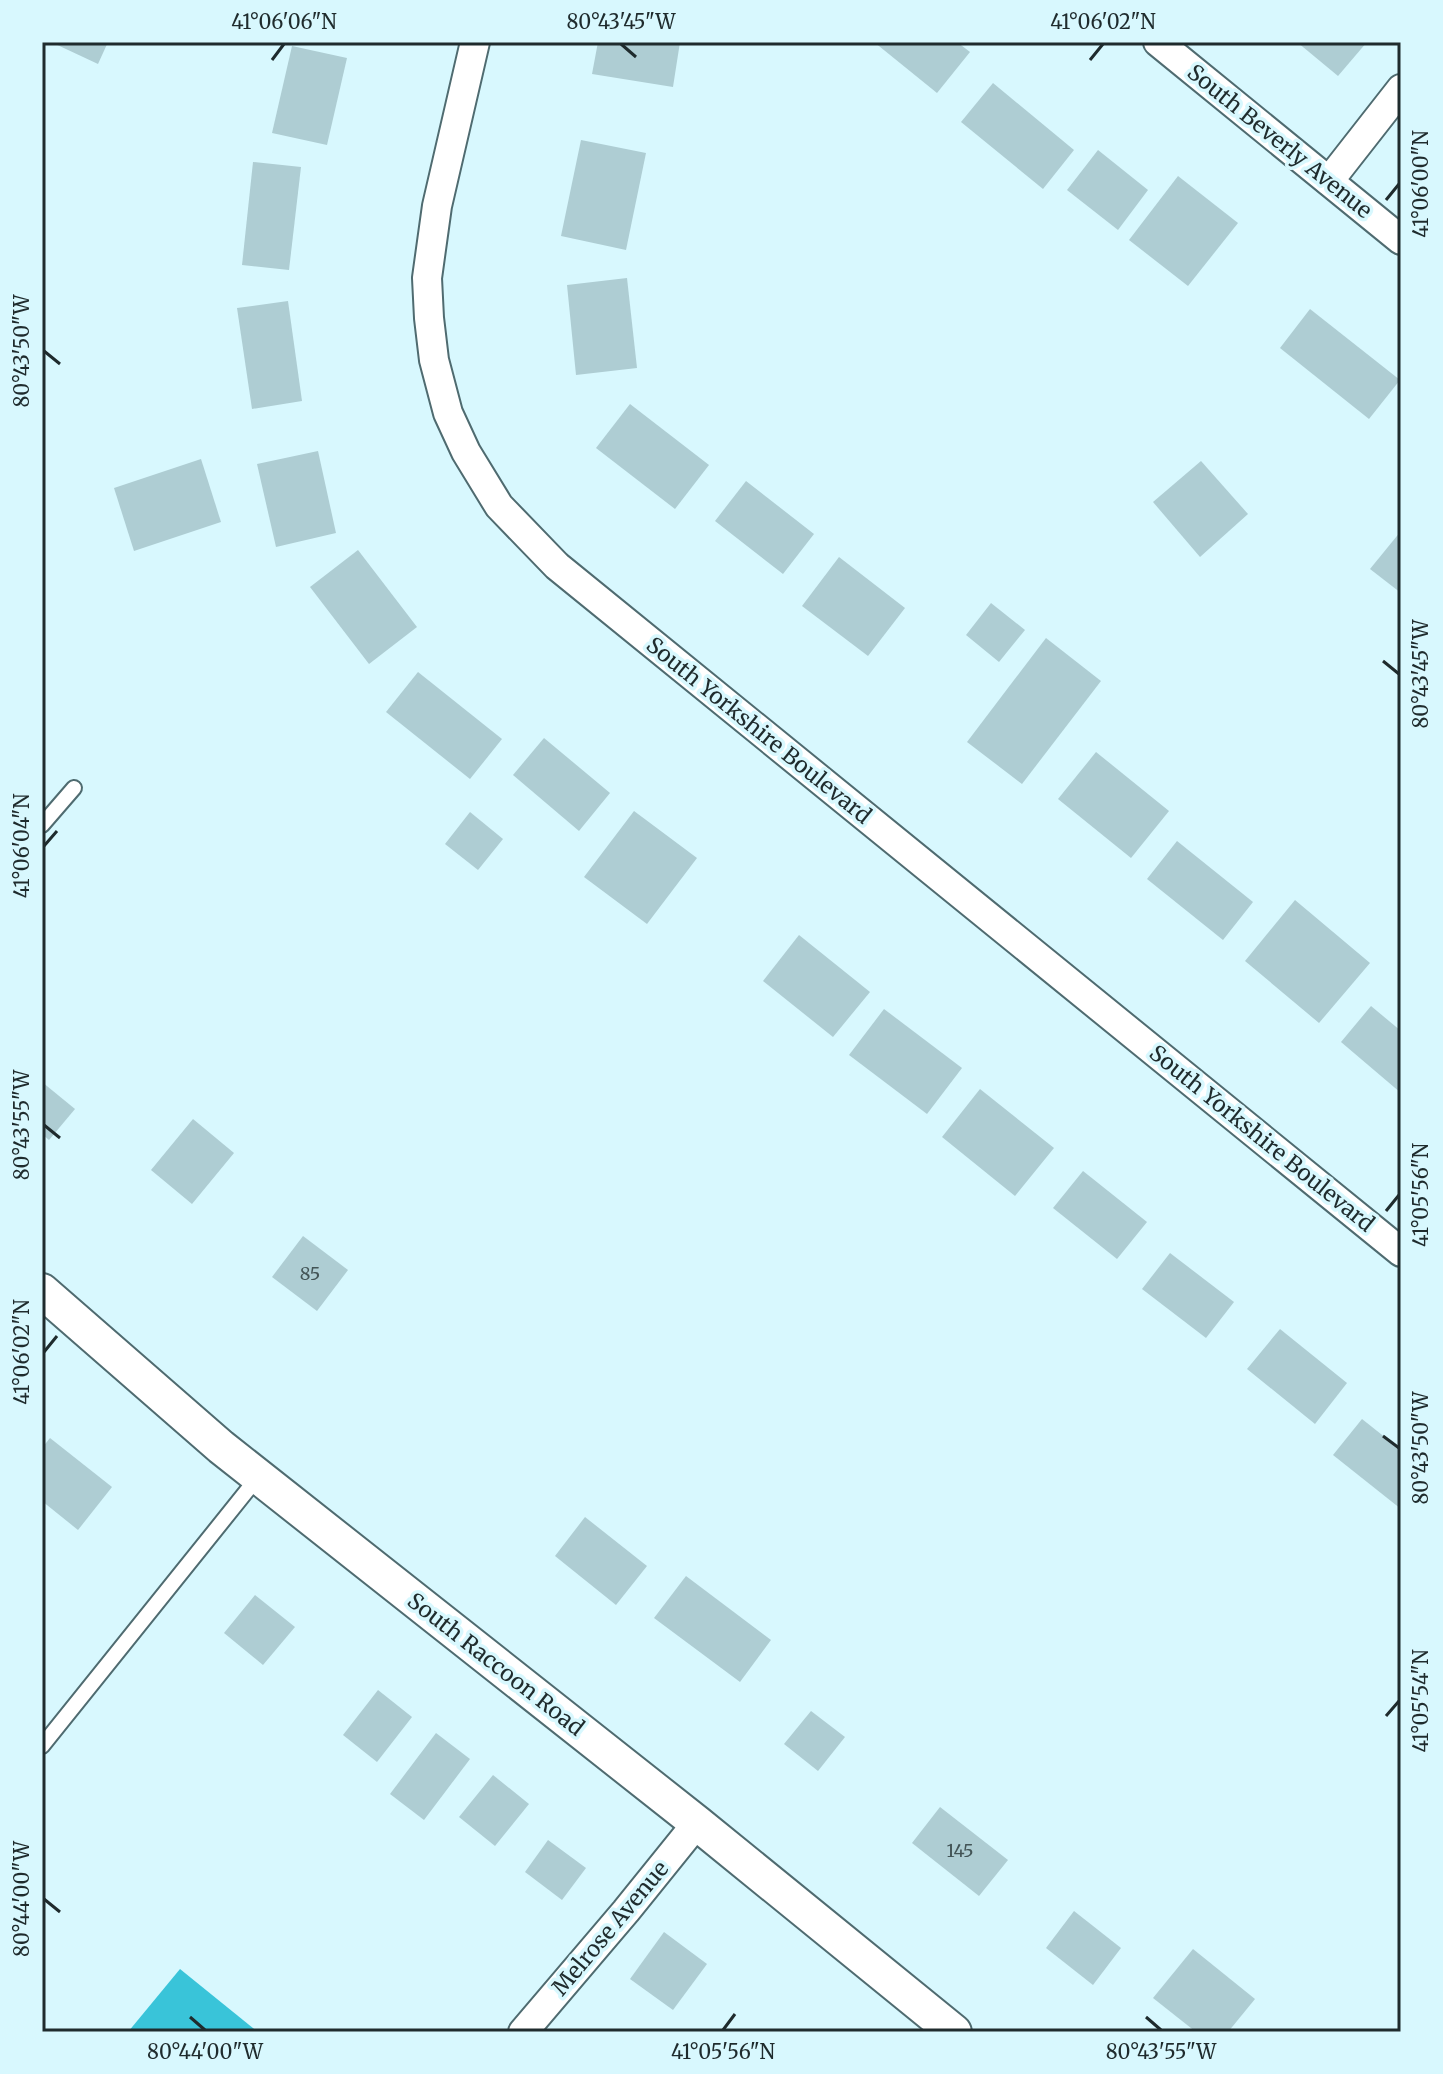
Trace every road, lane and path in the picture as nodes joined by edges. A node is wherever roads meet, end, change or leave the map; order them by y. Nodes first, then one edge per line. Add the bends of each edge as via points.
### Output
1 (475, 42) edge
2 (1158, 42) edge
3 (1401, 89) edge
4 (1329, 181) junction
5 (1401, 240) edge
6 (74, 788) dead end
7 (42, 825) edge
8 (1401, 1252) edge
9 (42, 1291) edge
10 (259, 1477) junction
11 (42, 1746) edge
12 (697, 1823) junction
13 (523, 2032) edge
14 (954, 2032) edge

1 - 8 street, South Yorkshire Boulevard via 437,206 427,278 429,318 448,413 499,506 557,566
2 - 4 street, South Beverly Avenue
3 - 4 street
4 - 5 street, South Beverly Avenue
6 - 7 lane
9 - 10 street, South Raccoon Road
10 - 11 lane
10 - 12 street, South Raccoon Road
12 - 13 street, Melrose Avenue
12 - 14 street, South Raccoon Road

